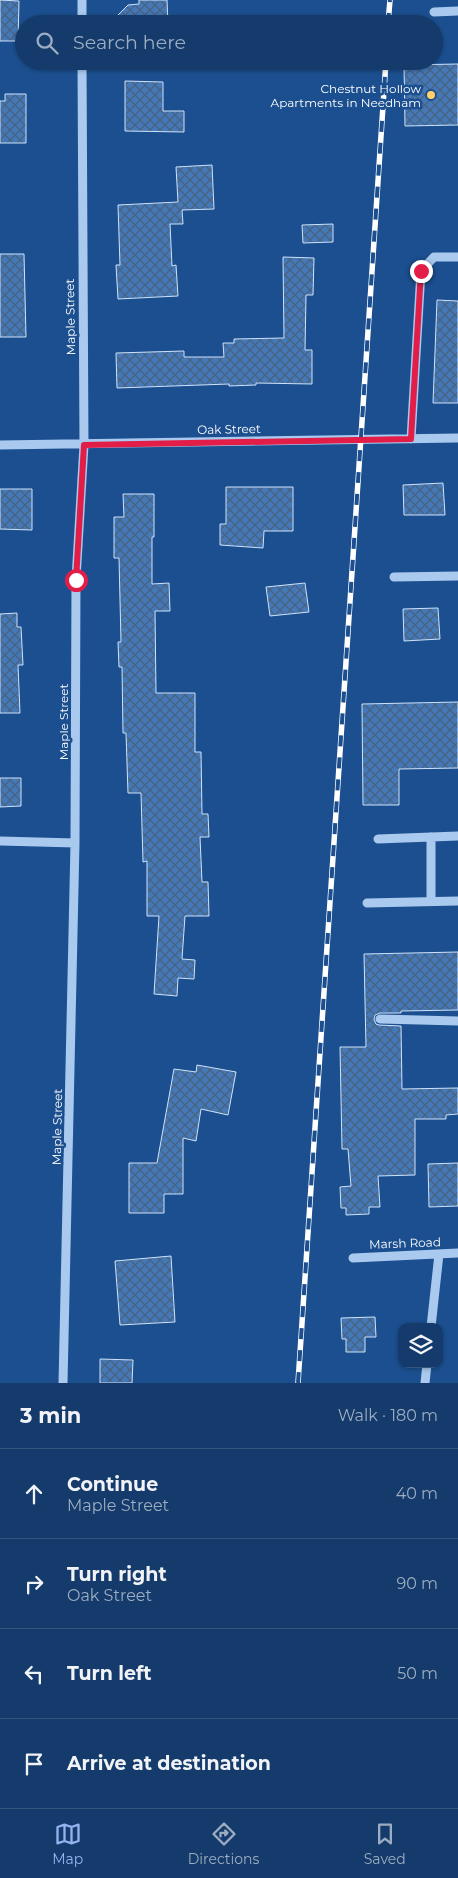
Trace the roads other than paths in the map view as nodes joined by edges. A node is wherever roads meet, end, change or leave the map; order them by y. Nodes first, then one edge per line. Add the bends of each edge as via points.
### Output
1 (82, 0) edge
2 (458, 11) edge
3 (434, 12) dead end
4 (82, 15) edge
5 (82, 70) edge
6 (458, 257) edge
7 (458, 438) edge
8 (411, 439) junction
9 (0, 445) edge
10 (84, 445) junction
11 (394, 576) dead end
12 (458, 576) edge
13 (458, 836) edge
14 (430, 837) junction
15 (378, 839) dead end
16 (0, 841) edge
17 (75, 843) junction
18 (431, 901) junction
19 (458, 901) edge
20 (367, 902) dead end
21 (380, 1020) dead end
22 (458, 1021) edge
23 (458, 1253) edge
24 (439, 1254) junction
25 (353, 1258) dead end
26 (431, 1323) edge
27 (427, 1368) edge
28 (63, 1383) edge
29 (425, 1383) edge

1 - 4 street
2 - 3 street
5 - 10 street, Maple Street
6 - 8 street via 434,256 421,271
7 - 8 street, Oak Street
8 - 10 street, Oak Street
9 - 10 street, Oak Street
10 - 17 street, Maple Street via 76,580
11 - 12 street
13 - 14 street
14 - 15 street
14 - 18 street
16 - 17 street
17 - 28 street, Maple Street
18 - 19 street
18 - 20 street
21 - 22 street
23 - 24 street, Marsh Road
24 - 25 street, Marsh Road
24 - 26 street
27 - 29 street

